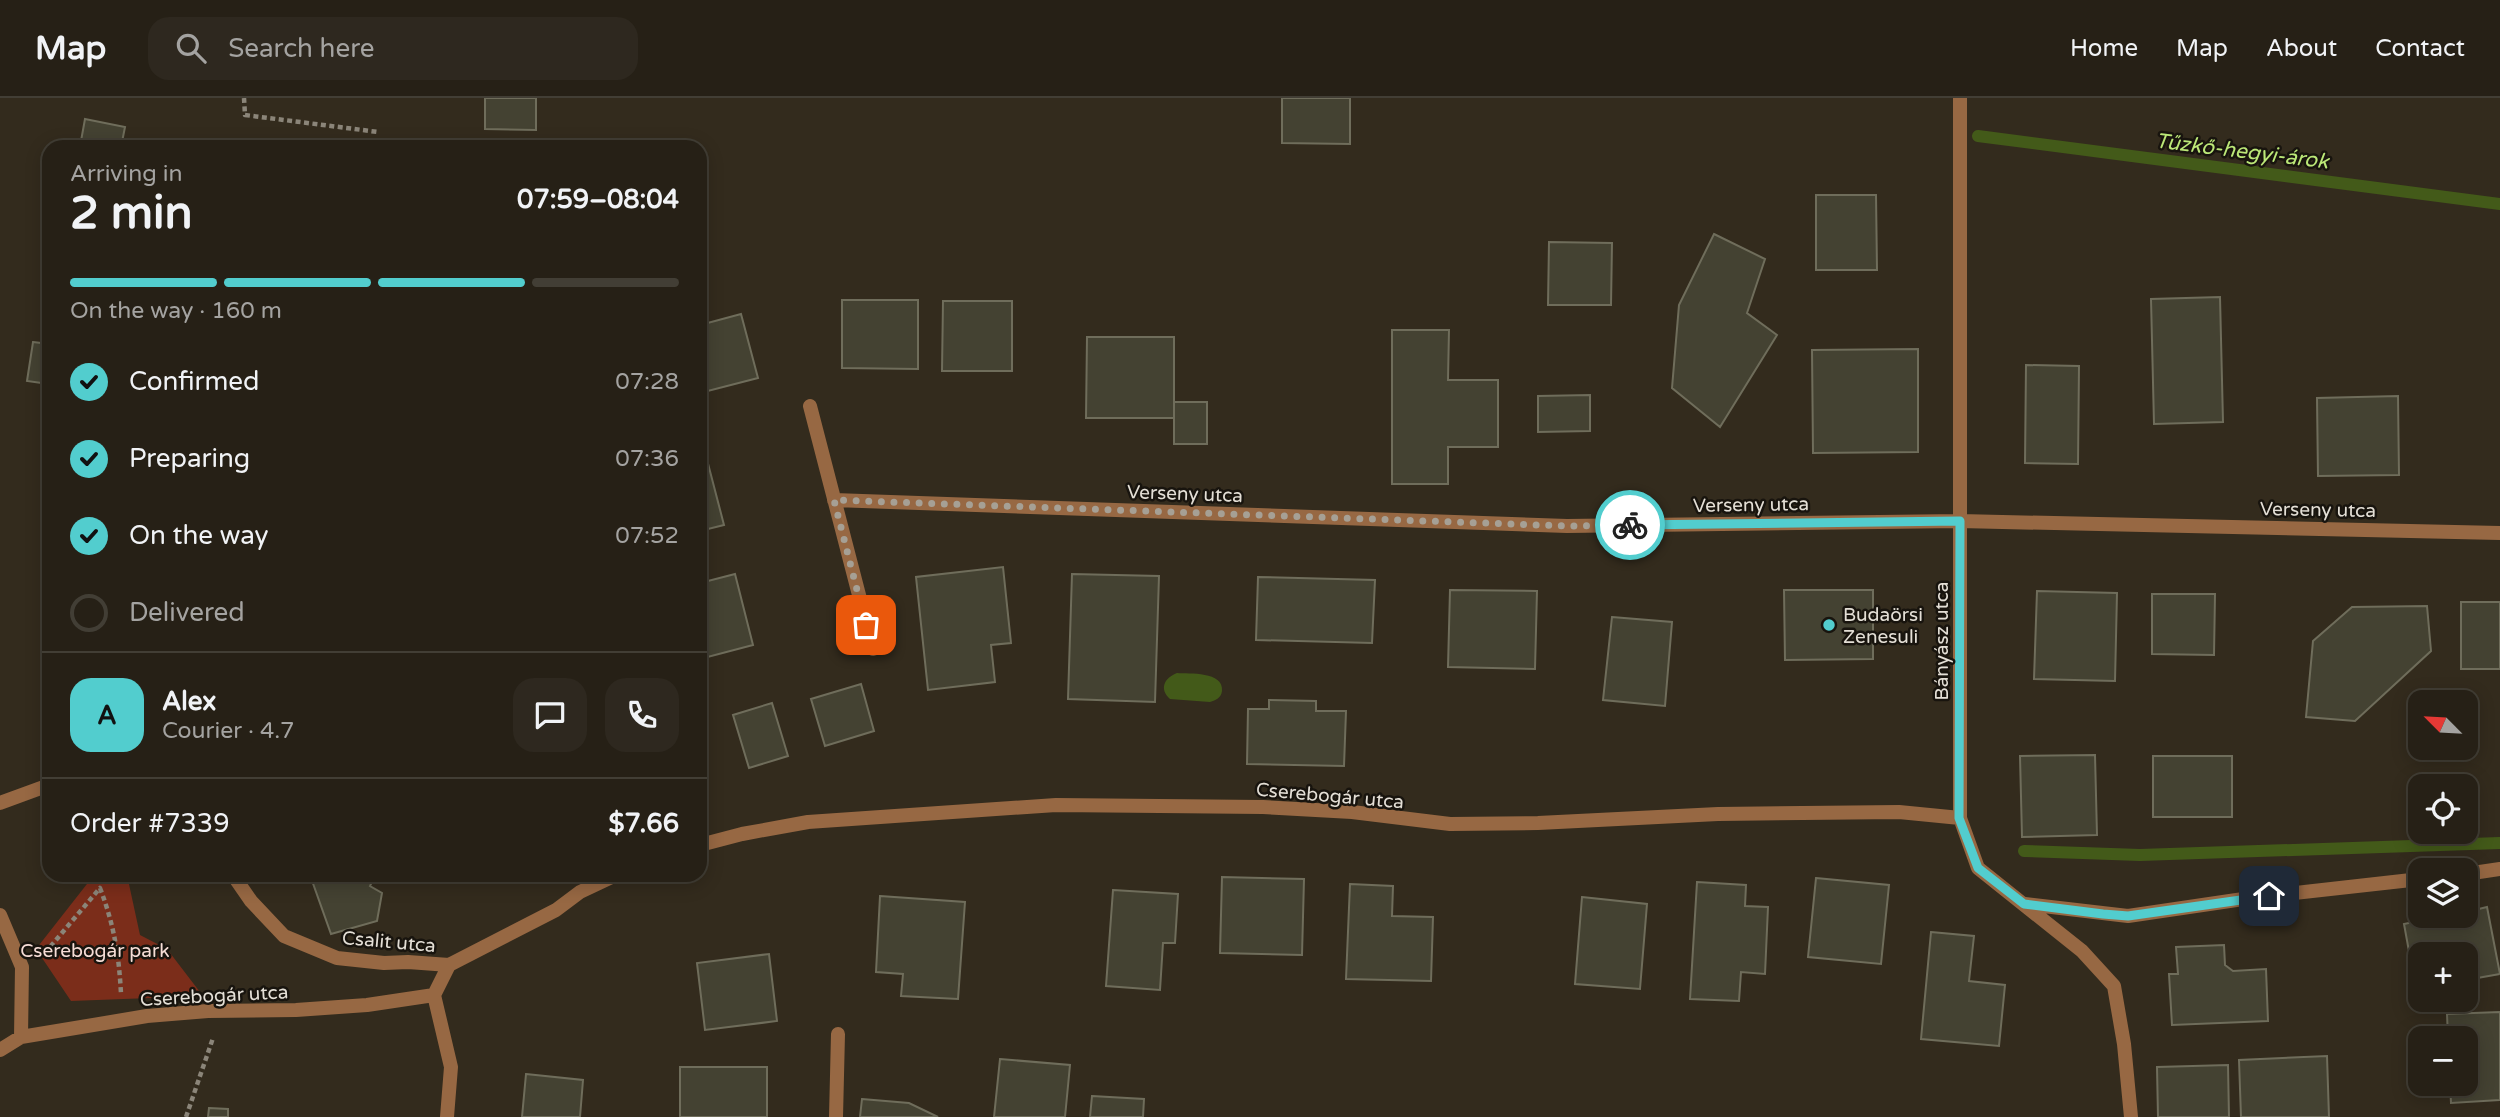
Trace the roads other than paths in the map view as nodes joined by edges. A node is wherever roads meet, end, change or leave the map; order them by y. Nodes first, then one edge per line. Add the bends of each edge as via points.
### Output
1 (1960, 98) edge
2 (810, 407) dead end
3 (834, 500) junction
4 (1960, 521) junction
5 (2500, 533) edge
6 (873, 649) dead end
7 (42, 788) edge
8 (0, 803) edge
9 (1959, 818) junction
10 (707, 843) edge
11 (2500, 869) edge
12 (2478, 872) edge
13 (2408, 880) edge
14 (238, 882) edge
15 (601, 882) edge
16 (2024, 904) junction
17 (0, 915) edge
18 (449, 965) junction
19 (434, 995) junction
20 (838, 1034) dead end
21 (21, 1037) junction
22 (0, 1050) edge
23 (447, 1117) edge
24 (836, 1117) edge
25 (2131, 1117) edge

1 - 4 street, Bányász utca
2 - 3 street
3 - 4 street, Verseny utca via 1567,526
3 - 6 street
4 - 5 street, Verseny utca
4 - 9 street, Bányász utca
7 - 8 street
9 - 10 street, Cserebogár utca via 1899,812 1718,814 1450,824 1263,807 1056,805 808,822
9 - 16 street, Bányász utca via 1978,868
11 - 12 street
13 - 16 street via 2128,916
14 - 18 street, Csalit utca via 284,936 337,958
15 - 18 street
16 - 25 street, Bányász utca via 2082,951 2114,986
17 - 21 street via 22,967
18 - 19 street
19 - 21 street, Cserebogár utca via 367,1005 147,1016
19 - 23 street via 450,1067
20 - 24 street
21 - 22 street, Cserebogár utca

